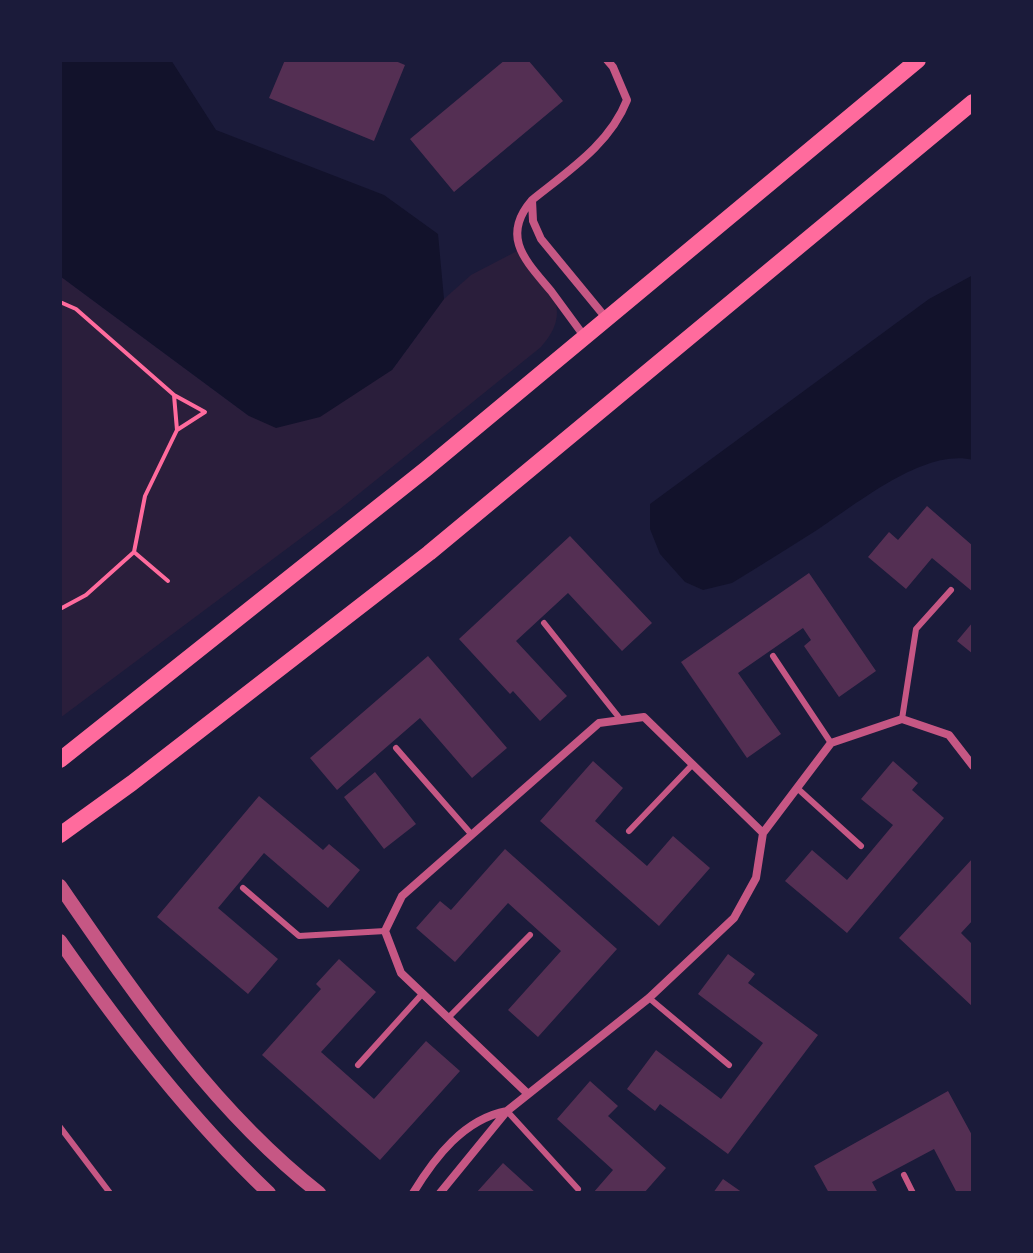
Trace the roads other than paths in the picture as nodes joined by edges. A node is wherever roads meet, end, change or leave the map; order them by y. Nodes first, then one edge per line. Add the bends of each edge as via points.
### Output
1 (607, 60) edge
2 (918, 60) edge
3 (973, 102) edge
4 (532, 200) junction
5 (606, 318) junction
6 (584, 336) junction
7 (951, 590) dead end
8 (544, 623) dead end
9 (773, 656) dead end
10 (902, 719) junction
11 (621, 720) junction
12 (831, 743) junction
13 (396, 748) dead end
14 (60, 760) edge
15 (693, 764) junction
16 (973, 766) edge
17 (797, 788) junction
18 (629, 831) dead end
19 (763, 833) junction
20 (60, 835) edge
21 (472, 835) junction
22 (861, 846) dead end
23 (60, 886) edge
24 (243, 888) dead end
25 (385, 931) junction
26 (530, 935) dead end
27 (60, 941) edge
28 (423, 993) junction
29 (649, 998) junction
30 (448, 1018) junction
31 (358, 1065) dead end
32 (729, 1065) dead end
33 (528, 1094) junction
34 (507, 1111) junction
35 (60, 1127) edge
36 (904, 1175) dead end
37 (578, 1189) dead end
38 (110, 1193) edge
39 (269, 1193) edge
40 (319, 1193) edge
41 (413, 1193) edge
42 (440, 1193) edge
43 (913, 1193) edge

1 - 4 street via 627,100 620,119 599,145
2 - 5 main road
3 - 20 main road via 429,553
4 - 5 street via 541,239
4 - 6 street via 517,228 519,250
5 - 6 main road
6 - 14 main road via 426,469
7 - 10 lane via 916,629
8 - 11 lane
9 - 12 lane
10 - 12 street
10 - 16 street via 949,735
11 - 15 street via 644,717
11 - 21 street via 599,723
12 - 17 street
13 - 21 lane
15 - 18 lane
15 - 19 street
17 - 19 street
17 - 22 lane
19 - 29 street via 756,878 734,918
21 - 25 street via 402,896
23 - 40 street via 199,1075 249,1130
24 - 25 lane via 299,936
25 - 28 street via 401,973
26 - 30 lane
27 - 39 street via 116,1022 227,1153
28 - 30 street
28 - 31 lane
29 - 32 lane
29 - 33 street
30 - 33 street
33 - 34 street
34 - 37 lane
34 - 41 street via 478,1119 460,1134
34 - 42 street
35 - 38 lane
36 - 43 lane

